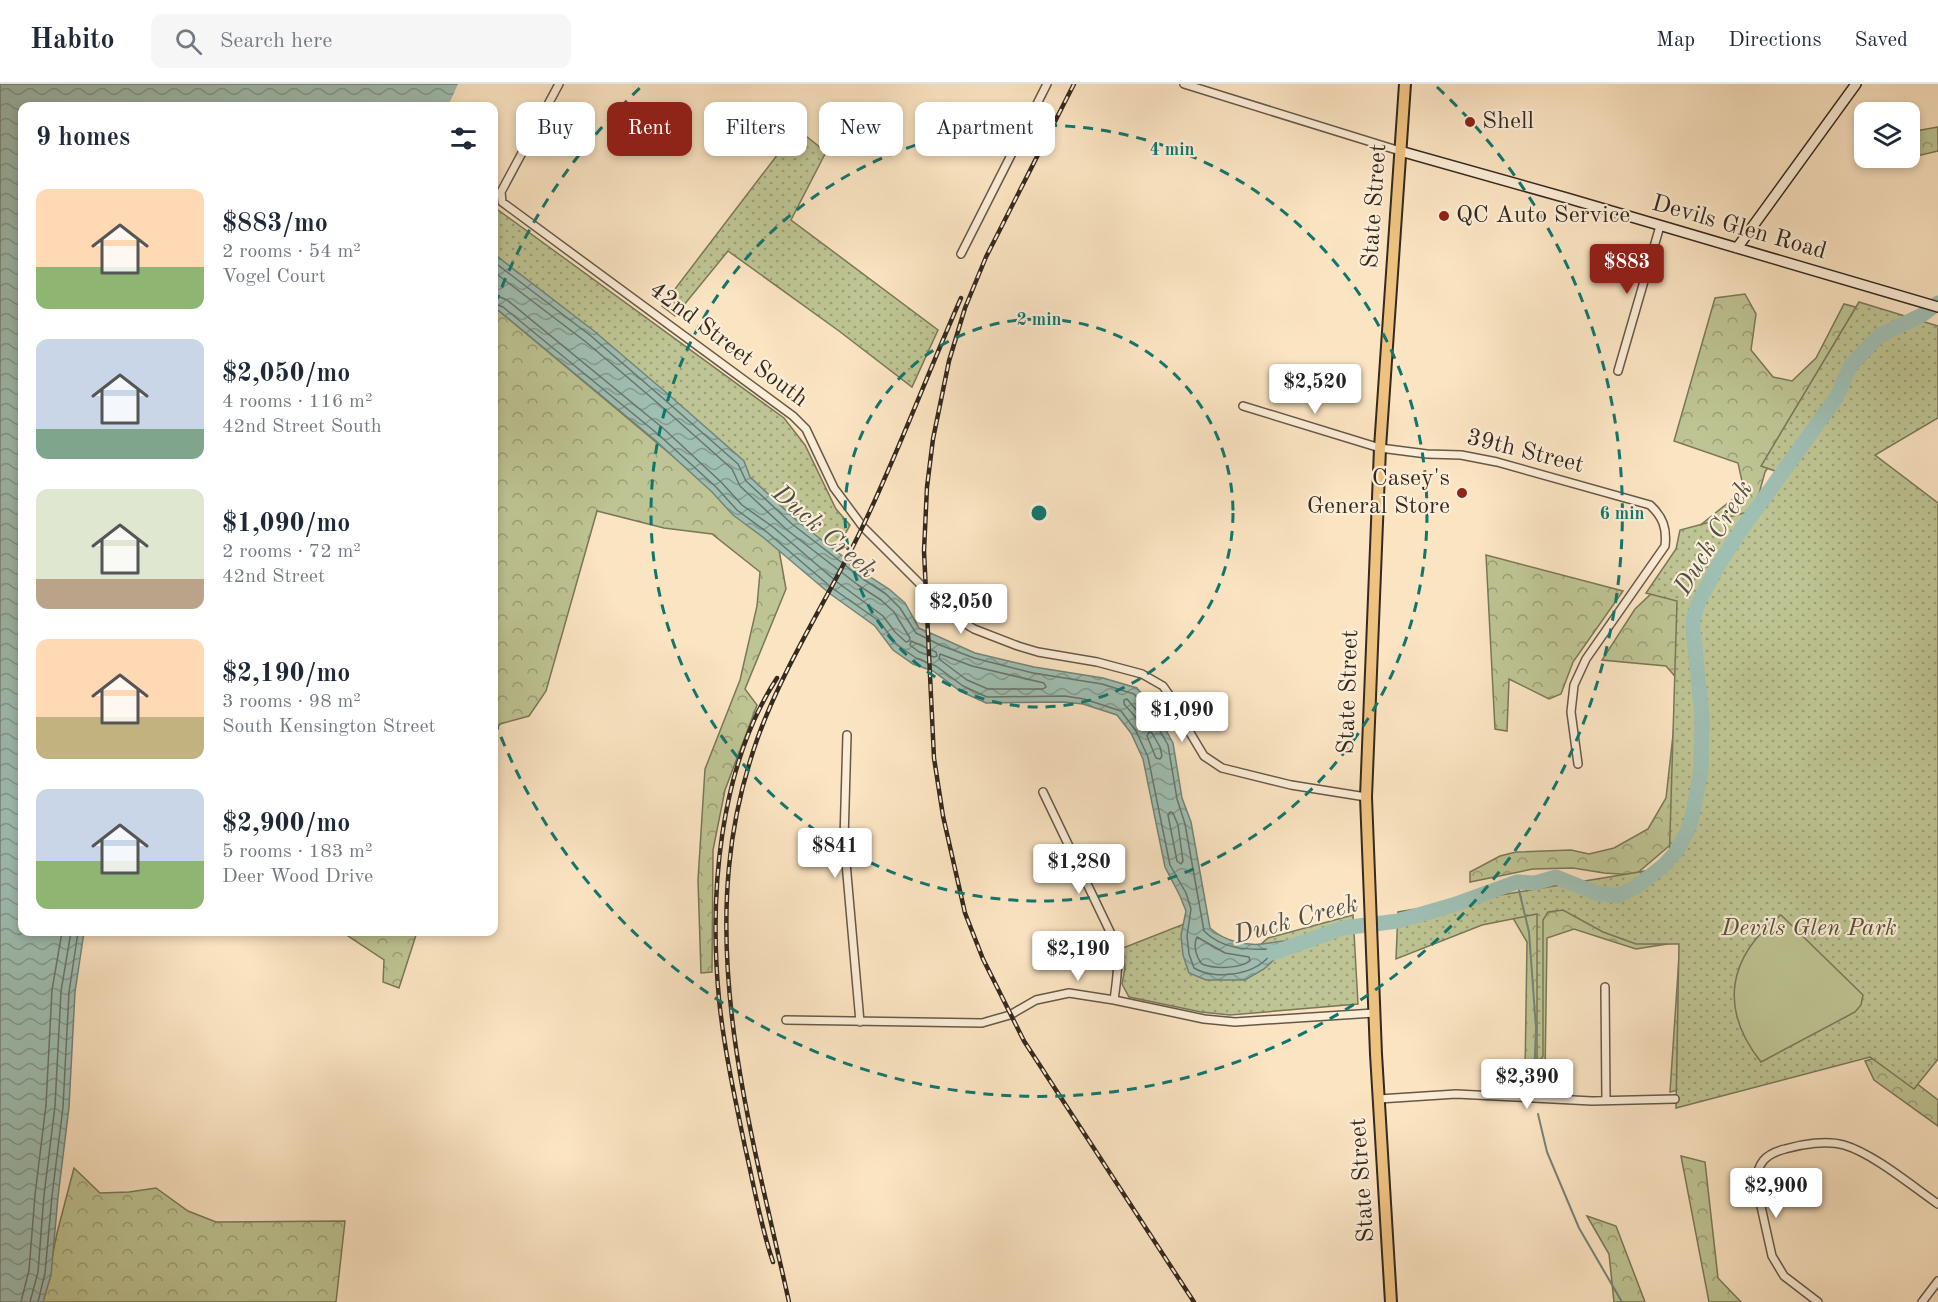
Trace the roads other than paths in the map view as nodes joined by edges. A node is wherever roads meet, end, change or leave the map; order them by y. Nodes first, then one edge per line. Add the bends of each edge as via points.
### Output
1 (559, 84) edge
2 (1047, 84) edge
3 (1184, 84) edge
4 (1405, 84) edge
5 (1856, 84) edge
6 (1400, 152) junction
7 (1660, 226) junction
8 (1737, 248) junction
9 (961, 254) dead end
10 (1938, 307) edge
11 (1618, 371) dead end
12 (1243, 406) dead end
13 (1380, 448) junction
14 (847, 735) dead end
15 (1578, 764) dead end
16 (1043, 792) dead end
17 (1366, 797) junction
18 (1605, 987) dead end
19 (1114, 1000) junction
20 (1374, 1013) junction
21 (786, 1020) dead end
22 (860, 1022) junction
23 (1379, 1099) junction
24 (1675, 1099) dead end
25 (1606, 1100) junction
26 (1938, 1204) edge
27 (1938, 1281) edge
28 (1391, 1302) edge
29 (1818, 1302) edge
30 (1922, 1302) edge

1 - 17 street, 42nd Street South via 501,192 502,202 793,416 806,429 834,488 863,527 951,615 1018,646 1142,674 1163,686 1204,756 1222,768 1291,785
2 - 9 street
3 - 6 street, Devils Glen Road
4 - 6 main road, State Street
5 - 8 main road
6 - 7 main road, Devils Glen Road
6 - 13 main road, State Street
7 - 8 main road, Devils Glen Road
7 - 11 street
8 - 10 main road, Devils Glen Road
12 - 13 street, 39th Street
13 - 15 street, 39th Street via 1461,454 1497,462 1650,506 1659,513 1667,533 1665,546 1586,659 1574,685 1571,712
13 - 17 main road, State Street
14 - 22 street via 844,840
16 - 19 street via 1114,940 1118,973
17 - 20 main road, State Street
18 - 25 street
19 - 20 street via 1234,1022
19 - 22 street via 1069,993 1036,1000 1005,1017 982,1023
20 - 23 main road, State Street
21 - 22 street
23 - 25 street via 1456,1094
23 - 28 main road, State Street
24 - 25 street
26 - 29 street via 1867,1155 1844,1145 1809,1144 1769,1154 1756,1172 1756,1184 1772,1256 1784,1276
27 - 30 street

